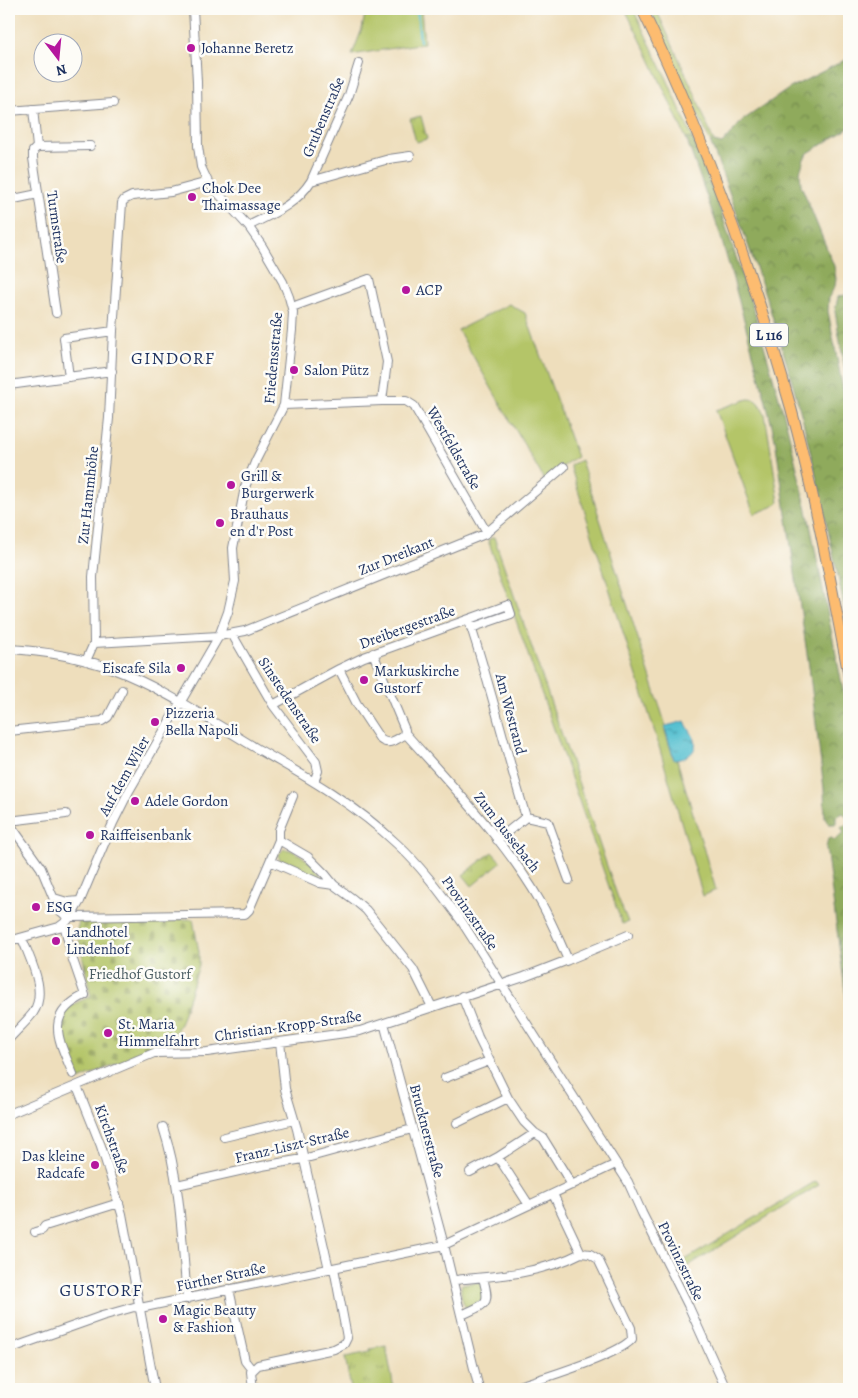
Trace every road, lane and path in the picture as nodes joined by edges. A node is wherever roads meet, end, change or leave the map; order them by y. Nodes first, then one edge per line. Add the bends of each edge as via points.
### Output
1 (193, 9) edge
2 (642, 9) edge
3 (359, 63) dead end
4 (113, 103) dead end
5 (33, 109) junction
6 (9, 111) edge
7 (90, 146) dead end
8 (37, 147) junction
9 (410, 156) dead end
10 (311, 181) junction
11 (208, 182) junction
12 (38, 194) junction
13 (9, 200) edge
14 (248, 226) junction
15 (292, 307) junction
16 (56, 313) dead end
17 (113, 331) junction
18 (112, 371) junction
19 (69, 377) junction
20 (9, 385) edge
21 (382, 401) junction
22 (284, 405) junction
23 (564, 467) dead end
24 (487, 533) junction
25 (470, 624) joint
26 (232, 634) junction
27 (219, 636) junction
28 (94, 643) junction
29 (9, 649) edge
30 (373, 653) junction
31 (86, 661) junction
32 (339, 669) junction
33 (849, 677) edge
34 (122, 690) dead end
35 (180, 703) junction
36 (273, 705) junction
37 (9, 731) edge
38 (405, 733) junction
39 (314, 782) junction
40 (293, 796) dead end
41 (66, 814) dead end
42 (526, 816) junction
43 (9, 822) edge
44 (279, 840) junction
45 (497, 840) junction
46 (270, 861) junction
47 (569, 880) dead end
48 (334, 885) junction
49 (54, 898) junction
50 (80, 900) junction
51 (70, 917) junction
52 (64, 924) junction
53 (628, 934) dead end
54 (22, 938) junction
55 (9, 941) edge
56 (568, 960) junction
57 (502, 983) junction
58 (462, 996) junction
59 (432, 1006) junction
60 (384, 1023) junction
61 (9, 1039) edge
62 (280, 1042) junction
63 (489, 1061) junction
64 (73, 1074) dead end
65 (445, 1078) dead end
66 (77, 1086) junction
67 (508, 1098) junction
68 (9, 1114) edge
69 (294, 1120) junction
70 (457, 1123) dead end
71 (163, 1127) dead end
72 (412, 1130) junction
73 (535, 1133) junction
74 (224, 1137) dead end
75 (498, 1157) junction
76 (303, 1159) junction
77 (616, 1164) junction
78 (470, 1172) dead end
79 (177, 1185) junction
80 (572, 1185) junction
81 (553, 1194) junction
82 (118, 1203) junction
83 (529, 1205) junction
84 (35, 1232) dead end
85 (444, 1245) junction
86 (580, 1253) junction
87 (332, 1268) junction
88 (483, 1278) junction
89 (453, 1280) junction
90 (229, 1290) junction
91 (187, 1299) junction
92 (140, 1308) junction
93 (462, 1315) junction
94 (9, 1349) edge
95 (252, 1370) junction
96 (155, 1389) edge
97 (253, 1389) edge
98 (479, 1389) edge
99 (508, 1389) edge
100 (726, 1389) edge

1 - 11 street, Friedensstraße via 198,156
2 - 33 main road, L 116 via 698,133 756,293 793,418 822,538
3 - 10 street, Grubenstraße via 350,95
4 - 5 street
5 - 6 street
5 - 8 street, Turmstraße
7 - 8 street
8 - 12 street, Turmstraße via 33,156
9 - 10 street
10 - 14 street, Grubenstraße via 292,203
11 - 14 street, Friedensstraße
11 - 17 street, Zur Hammhöhe via 171,192 132,196 123,201
12 - 13 street
12 - 16 street, Turmstraße
14 - 15 street, Friedensstraße via 278,274
15 - 21 street via 369,279 387,362
15 - 22 street, Friedensstraße
17 - 18 street, Zur Hammhöhe
17 - 19 street via 64,338
18 - 19 street
18 - 28 street, Zur Hammhöhe via 93,577
19 - 20 street
21 - 22 street
21 - 24 street, Westfeldstraße via 406,401 414,406
22 - 27 street, Friedensstraße via 244,492 233,548 235,581
23 - 24 street, Zur Dreikant
24 - 26 street, Zur Dreikant via 255,628
25 - 30 street, Dreibergestraße
25 - 42 street, Am Westrand
26 - 27 street, Zur Dreikant
26 - 36 street, Sinstedenstraße
27 - 28 street
27 - 35 street, Auf dem Wiler
28 - 31 street, Zur Hammhöhe
29 - 31 street, Provinzstraße via 51,653
30 - 32 street, Dreibergestraße
30 - 38 street
31 - 35 street, Provinzstraße via 138,680
32 - 36 street, Dreibergestraße
32 - 38 street via 381,740 388,743
34 - 37 street via 110,714 102,721
35 - 39 street, Provinzstraße
35 - 50 street, Auf dem Wiler via 113,823
36 - 39 street, Sinstedenstraße via 316,762 318,773
38 - 45 street, Zum Bussebach
39 - 57 street, Provinzstraße via 372,822 410,856 446,899
40 - 44 street via 279,830
41 - 43 street
42 - 45 street
42 - 47 street via 548,822
43 - 49 street via 14,839 41,868
44 - 46 street
44 - 48 street via 308,857
45 - 56 street, Zum Bussebach via 540,901
46 - 48 street via 320,883
46 - 51 street via 249,910 244,914
48 - 59 street via 354,899 382,928 413,969
49 - 50 street via 67,902
49 - 51 street via 60,911
50 - 51 street, Auf dem Wiler
51 - 52 street, Auf dem Wiler
52 - 54 street, Auf dem Wiler
52 - 64 street via 85,995 68,1005 58,1020 60,1038
53 - 56 street, Christian-Kropp-Straße
54 - 55 street, Auf dem Wiler
54 - 61 street via 38,984 39,997 33,1013
56 - 57 street, Christian-Kropp-Straße
57 - 58 street, Christian-Kropp-Straße
57 - 77 street, Provinzstraße
58 - 59 street, Christian-Kropp-Straße
58 - 63 street
59 - 60 street, Christian-Kropp-Straße
60 - 62 street, Christian-Kropp-Straße via 355,1032
60 - 72 street, Brucknerstraße
62 - 66 street, Christian-Kropp-Straße via 203,1052 154,1053
62 - 69 street via 285,1089
63 - 65 street
63 - 67 street
66 - 68 street, Christian-Kropp-Straße
66 - 82 street, Kirchstraße via 101,1146
67 - 70 street
67 - 73 street
69 - 74 street
69 - 76 street
71 - 79 street
72 - 76 street, Franz-Liszt-Straße
72 - 85 street, Brucknerstraße
73 - 75 street
73 - 80 street via 545,1141
75 - 78 street
75 - 83 street
76 - 79 street, Franz-Liszt-Straße
76 - 87 street
77 - 80 street, Fürther Straße
77 - 100 street, Provinzstraße via 631,1188
79 - 91 street
80 - 81 street, Fürther Straße
81 - 83 street, Fürther Straße
81 - 86 street
82 - 84 street
82 - 92 street, Kirchstraße
83 - 85 street, Fürther Straße
85 - 87 street, Fürther Straße
85 - 89 street
86 - 88 street via 542,1268
86 - 99 street via 598,1259 631,1328 632,1339 624,1346 580,1365
87 - 90 street, Fürther Straße
87 - 95 street via 347,1338 344,1344 265,1362
88 - 89 street
88 - 93 street via 487,1301
89 - 93 street
90 - 91 street, Fürther Straße
90 - 95 street via 245,1362
91 - 92 street, Fürther Straße
92 - 94 street, Fürther Straße via 102,1316
92 - 96 street, Kirchstraße
93 - 98 street
95 - 97 street

